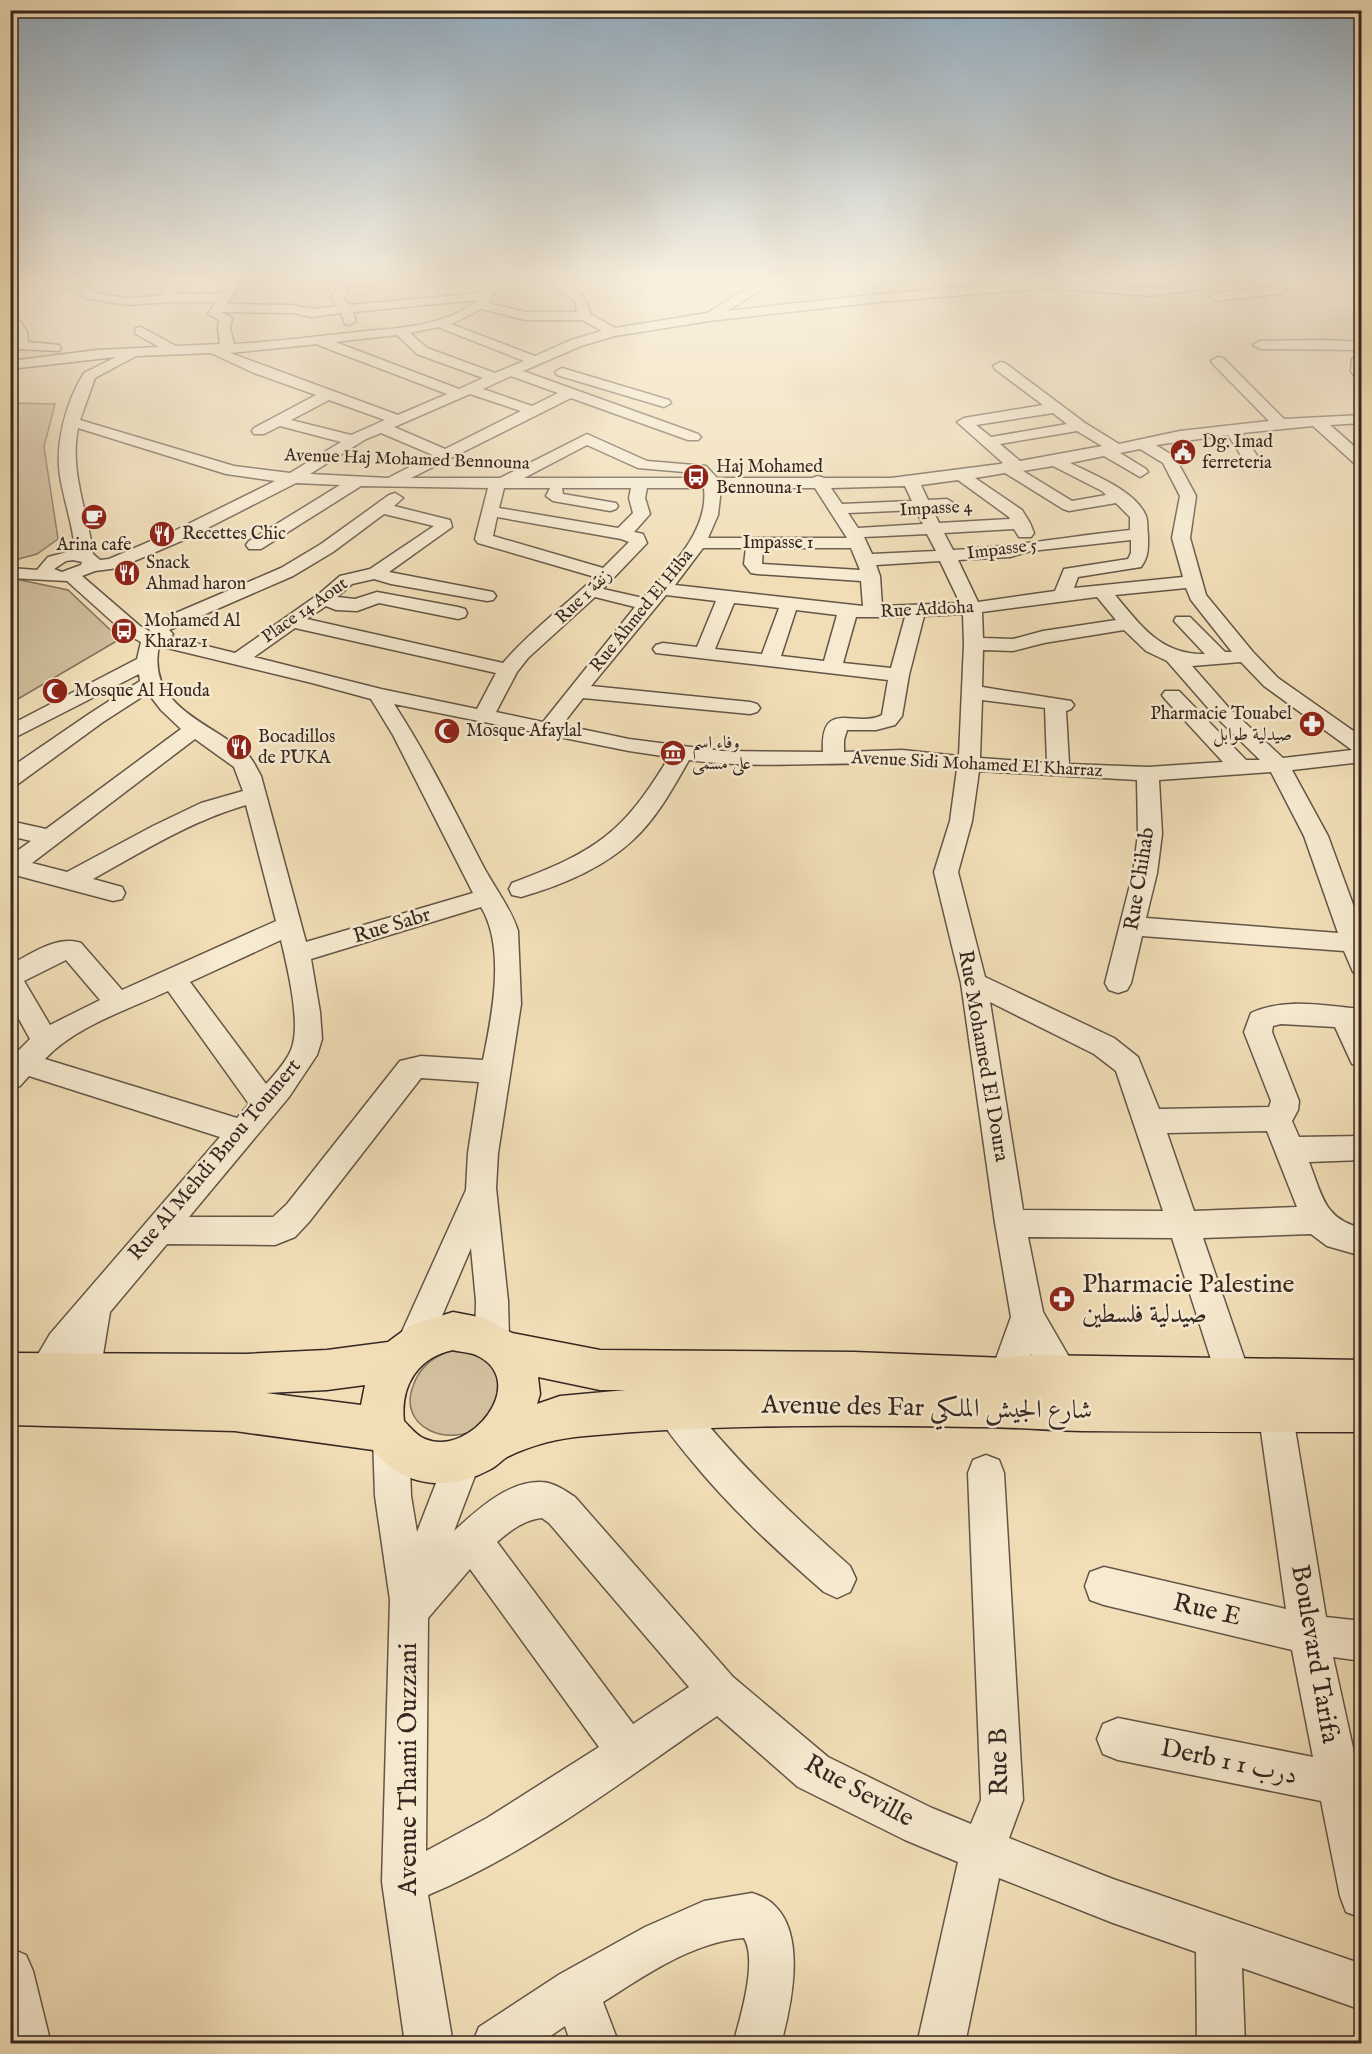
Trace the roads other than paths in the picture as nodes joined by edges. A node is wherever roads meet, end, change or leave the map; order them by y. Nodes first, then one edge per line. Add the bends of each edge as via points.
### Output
1 (89, 376) edge
2 (278, 377) edge
3 (420, 377) edge
4 (491, 377) edge
5 (498, 377) edge
6 (527, 377) edge
7 (582, 377) edge
8 (1014, 377) edge
9 (1234, 377) edge
10 (495, 378) junction
11 (601, 383) junction
12 (465, 391) junction
13 (574, 393) junction
14 (328, 395) junction
15 (664, 403) dead end
16 (1054, 408) junction
17 (534, 411) junction
18 (1362, 419) edge
19 (398, 420) junction
20 (278, 421) junction
21 (1317, 422) junction
22 (72, 423) junction
23 (1280, 424) junction
24 (1080, 426) junction
25 (380, 428) junction
26 (1232, 429) junction
27 (259, 431) dead end
28 (693, 437) dead end
29 (351, 440) junction
30 (987, 442) junction
31 (1142, 443) junction
32 (1110, 449) junction
33 (1355, 450) edge
34 (447, 455) junction
35 (1252, 460) dead end
36 (1055, 461) junction
37 (1362, 462) edge
38 (1011, 467) junction
39 (1140, 472) dead end
40 (961, 476) junction
41 (293, 478) junction
42 (358, 481) junction
43 (818, 481) junction
44 (500, 482) junction
45 (712, 482) junction
46 (911, 482) junction
47 (390, 483) junction
48 (415, 483) junction
49 (640, 483) junction
50 (558, 484) junction
51 (1122, 497) junction
52 (947, 504) dead end
53 (610, 506) dead end
54 (921, 506) junction
55 (381, 508) junction
56 (838, 509) junction
57 (489, 511) junction
58 (1022, 524) junction
59 (932, 528) junction
60 (80, 532) junction
61 (622, 534) junction
62 (1139, 534) junction
63 (856, 538) junction
64 (764, 539) junction
65 (697, 543) junction
66 (255, 545) dead end
67 (1029, 546) junction
68 (946, 556) junction
69 (54, 564) junction
70 (83, 567) junction
71 (868, 568) junction
72 (10, 572) edge
73 (608, 575) junction
74 (383, 576) junction
75 (1191, 582) junction
76 (662, 589) junction
77 (591, 591) junction
78 (1102, 591) junction
79 (1063, 595) junction
80 (487, 596) dead end
81 (377, 597) junction
82 (727, 597) junction
83 (325, 598) junction
84 (647, 605) junction
85 (789, 605) junction
86 (972, 608) junction
87 (848, 611) junction
88 (916, 612) junction
89 (458, 613) dead end
90 (873, 613) junction
91 (290, 621) junction
92 (1183, 621) dead end
93 (1130, 623) junction
94 (974, 645) junction
95 (156, 648) junction
96 (663, 649) dead end
97 (705, 653) junction
98 (1246, 656) junction
99 (1174, 657) junction
100 (1221, 658) junction
101 (239, 660) junction
102 (770, 660) junction
103 (832, 667) junction
104 (508, 670) junction
105 (899, 675) junction
106 (577, 691) junction
107 (971, 692) junction
108 (378, 695) junction
109 (1172, 696) dead end
110 (438, 705) junction
111 (750, 708) dead end
112 (483, 717) junction
113 (194, 729) junction
114 (548, 729) junction
115 (10, 734) edge
116 (404, 735) junction
117 (1362, 747) edge
118 (682, 753) junction
119 (1362, 756) edge
120 (834, 757) junction
121 (969, 763) junction
122 (1278, 765) junction
123 (1240, 767) junction
124 (1058, 770) junction
125 (1148, 774) junction
126 (10, 779) edge
127 (254, 795) junction
128 (10, 828) edge
129 (50, 838) junction
130 (14, 862) edge
131 (69, 882) junction
132 (521, 889) dead end
133 (114, 893) dead end
134 (487, 897) junction
135 (290, 925) junction
136 (1133, 926) junction
137 (297, 954) junction
138 (1357, 954) edge
139 (10, 978) edge
140 (172, 978) junction
141 (974, 983) junction
142 (1118, 983) dead end
143 (118, 1003) junction
144 (1353, 1019) edge
145 (45, 1041) junction
146 (1362, 1056) edge
147 (17, 1071) edge
148 (495, 1072) junction
149 (266, 1105) junction
150 (1277, 1119) junction
151 (1149, 1121) junction
152 (242, 1132) junction
153 (1362, 1148) edge
154 (1291, 1150) junction
155 (481, 1188) junction
156 (1317, 1220) junction
157 (1010, 1223) junction
158 (1184, 1225) junction
159 (159, 1230) junction
160 (1362, 1242) edge
161 (1027, 1317) junction
162 (499, 1345) junction
163 (405, 1354) junction
164 (46, 1373) edge
165 (1063, 1376) junction
166 (1006, 1378) junction
167 (1234, 1378) junction
168 (1362, 1380) edge
169 (10, 1404) edge
170 (672, 1407) junction
171 (1275, 1410) junction
172 (1362, 1411) edge
173 (388, 1434) junction
174 (480, 1450) junction
175 (986, 1473) dead end
176 (473, 1541) junction
177 (837, 1579) dead end
178 (1104, 1586) dead end
179 (409, 1605) junction
180 (1309, 1634) junction
181 (1362, 1641) edge
182 (719, 1691) junction
183 (1118, 1739) dead end
184 (628, 1752) junction
185 (1350, 1786) edge
186 (983, 1850) junction
187 (404, 1882) junction
188 (1362, 1896) edge
189 (1218, 1936) junction
190 (10, 1971) edge
191 (1362, 1987) edge
192 (576, 1990) junction
193 (27, 2043) edge
194 (429, 2043) edge
195 (496, 2043) edge
196 (595, 2043) edge
197 (757, 2043) edge
198 (941, 2043) edge
199 (1221, 2043) edge

1 - 22 street
2 - 14 street
3 - 12 street
4 - 10 street
5 - 10 street
6 - 13 street
7 - 11 street
8 - 16 street
9 - 23 street
10 - 12 street
11 - 13 street
11 - 15 street
12 - 17 street
12 - 19 street
13 - 17 street
13 - 28 street
14 - 19 street
14 - 20 street
16 - 24 street
16 - 30 street via 964,422
17 - 34 street
18 - 21 street, Avenue Haj Mohamed Bennouna
19 - 25 street
20 - 27 street
20 - 29 street
21 - 23 street, Avenue Haj Mohamed Bennouna
21 - 33 street
22 - 41 street, Avenue Haj Mohamed Bennouna via 232,471
22 - 60 street via 67,454
23 - 26 street, Avenue Haj Mohamed Bennouna
24 - 30 street
24 - 32 street
25 - 29 street
25 - 34 street
26 - 31 street, Avenue Haj Mohamed Bennouna
26 - 35 street
29 - 41 street
30 - 38 street
31 - 32 street, Avenue Haj Mohamed Bennouna
31 - 75 street via 1169,460 1188,496 1181,538
32 - 36 street, Avenue Haj Mohamed Bennouna
32 - 39 street
33 - 37 street
34 - 47 street
36 - 38 street, Avenue Haj Mohamed Bennouna
36 - 51 street
38 - 40 street, Avenue Haj Mohamed Bennouna
38 - 51 street via 1069,506
40 - 46 street, Avenue Haj Mohamed Bennouna
40 - 58 street via 1010,509
41 - 42 street, Avenue Haj Mohamed Bennouna
41 - 70 street via 180,535 110,564
42 - 47 street, Avenue Haj Mohamed Bennouna
42 - 66 street
43 - 45 street, Avenue Haj Mohamed Bennouna
43 - 46 street, Avenue Haj Mohamed Bennouna
43 - 56 street
44 - 45 street via 587,439 644,465 700,469
44 - 48 street, Avenue Haj Mohamed Bennouna
44 - 50 street, Avenue Haj Mohamed Bennouna
44 - 57 street
45 - 49 street, Avenue Haj Mohamed Bennouna
45 - 65 street, Rue Ahmed El Hiba via 712,503
46 - 54 street
47 - 48 street, Avenue Haj Mohamed Bennouna
48 - 55 street
49 - 50 street, Avenue Haj Mohamed Bennouna
49 - 61 street via 637,494 642,514
50 - 53 street via 554,496
51 - 62 street via 1138,516
52 - 54 street
54 - 56 street
54 - 59 street
55 - 74 street via 444,525
55 - 95 street via 327,548
56 - 63 street
57 - 61 street
57 - 73 street via 483,538
58 - 59 street, Impasse 4
58 - 67 street
59 - 63 street, Impasse 4
59 - 68 street
60 - 69 street
60 - 70 street
61 - 73 street, Rue 1 زنقة via 639,541
62 - 67 street, Impasse 5
62 - 79 street via 1140,553 1135,563 1070,573
63 - 64 street, Impasse 1
63 - 71 street
64 - 65 street, Impasse 1
64 - 71 street, Impasse 5 via 753,564 757,569
65 - 76 street, Rue Ahmed El Hiba via 683,567
67 - 68 street, Impasse 5 via 1010,552
68 - 71 street, Impasse 5
68 - 86 street
69 - 70 street
69 - 72 street
70 - 95 street, Avenue Sidi Mohamed El Kharraz via 133,630
71 - 90 street
73 - 77 street, Rue 1 زنقة
74 - 80 street
74 - 81 street
74 - 83 street, Place 14 Aout via 346,580
75 - 78 street, Rue Addoha
75 - 98 street via 1197,596
76 - 82 street, Rue Addoha
76 - 84 street, Rue Ahmed El Hiba
77 - 84 street
77 - 104 street, Rue 1 زنقة
78 - 79 street, Rue Addoha
78 - 93 street
79 - 86 street, Rue Addoha
81 - 83 street via 357,605 336,604
81 - 89 street
82 - 85 street, Rue Addoha
82 - 97 street
83 - 91 street, Place 14 Aout
84 - 106 street, Rue Ahmed El Hiba
85 - 87 street, Rue Addoha
85 - 102 street
86 - 88 street, Rue Addoha
86 - 94 street, Rue Mohamed El Doura
87 - 90 street, Rue Addoha
87 - 103 street
88 - 90 street, Rue Addoha
88 - 105 street
91 - 101 street, Place 14 Aout
91 - 104 street
92 - 100 street
93 - 94 street via 1043,636 1013,645
93 - 99 street via 1143,638
94 - 107 street, Rue Mohamed El Doura
95 - 101 street, Avenue Sidi Mohamed El Kharraz
95 - 113 street, Rue Al Mehdi Bnou Toumert via 168,706
95 - 115 street
95 - 126 street via 96,718
96 - 97 street
97 - 102 street
98 - 100 street
98 - 117 street via 1272,682
99 - 100 street
99 - 122 street via 1222,712
101 - 108 street, Avenue Sidi Mohamed El Kharraz
102 - 103 street
103 - 105 street
104 - 112 street, Rue 1 زنقة
105 - 120 street via 889,720 875,725 839,724 834,730
106 - 111 street
106 - 114 street, Rue Ahmed El Hiba
107 - 121 street, Rue Mohamed El Doura
107 - 124 street via 1060,704
108 - 110 street, Avenue Sidi Mohamed El Kharraz
108 - 116 street
109 - 123 street
110 - 112 street, Avenue Sidi Mohamed El Kharraz
110 - 116 street
112 - 114 street, Avenue Sidi Mohamed El Kharraz
113 - 127 street, Rue Al Mehdi Bnou Toumert via 243,763
113 - 129 street
114 - 118 street, Avenue Sidi Mohamed El Kharraz
116 - 134 street
118 - 120 street, Avenue Sidi Mohamed El Kharraz via 746,759
118 - 132 street via 636,824 580,864
119 - 122 street, Avenue Sidi Mohamed El Kharraz
120 - 121 street, Avenue Sidi Mohamed El Kharraz via 902,757
121 - 124 street, Avenue Sidi Mohamed El Kharraz
121 - 141 street, Rue Mohamed El Doura via 961,821 946,872
122 - 123 street, Avenue Sidi Mohamed El Kharraz
122 - 138 street via 1316,836
123 - 125 street, Avenue Sidi Mohamed El Kharraz
124 - 125 street, Avenue Sidi Mohamed El Kharraz
125 - 136 street, Rue Chihab via 1150,834
127 - 131 street via 209,808
127 - 135 street, Rue Al Mehdi Bnou Toumert
128 - 129 street
129 - 130 street
130 - 131 street
131 - 133 street
134 - 137 street, Rue Sabr
134 - 148 street via 502,921 507,942 507,1004
135 - 137 street, Rue Al Mehdi Bnou Toumert
135 - 140 street
136 - 138 street
136 - 142 street, Rue Chihab
137 - 149 street, Rue Al Mehdi Bnou Toumert via 308,1039 303,1055
139 - 143 street via 52,954 72,949
139 - 145 street
140 - 143 street
140 - 149 street
141 - 151 street via 1118,1055 1133,1074
141 - 157 street, Rue Mohamed El Doura
143 - 145 street
144 - 146 street
144 - 150 street via 1284,1013 1260,1020 1258,1032 1285,1101
145 - 147 street
147 - 152 street
148 - 155 street
148 - 159 street via 410,1069 284,1227 267,1232
149 - 152 street, Rue Al Mehdi Bnou Toumert
150 - 151 street
150 - 154 street
151 - 158 street
152 - 159 street, Rue Al Mehdi Bnou Toumert
153 - 154 street
154 - 156 street
155 - 162 street
155 - 163 street
156 - 158 street
156 - 160 street via 1338,1236
157 - 158 street
157 - 161 street, Rue Mohamed El Doura
158 - 167 street
159 - 164 street, Rue Al Mehdi Bnou Toumert via 95,1305
161 - 165 street, Rue Mohamed El Doura
161 - 166 street, Rue Mohamed El Doura
162 - 163 main road via 473,1332 453,1331 431,1336
162 - 166 main road, Avenue des Far شارع الجيش الملكي via 600,1370 854,1372
162 - 174 main road via 515,1366 519,1384 517,1403 510,1422
163 - 164 main road via 327,1370 185,1375
163 - 173 main road via 386,1381 382,1404
165 - 166 main road, Avenue des Far شارع الجيش الملكي
165 - 167 main road, Avenue des Far شارع الجيش الملكي
167 - 168 main road, Avenue des Far شارع الجيش الملكي
169 - 173 main road via 235,1410
170 - 171 main road, Avenue des Far شارع الجيش الملكي
170 - 174 main road, Avenue des Far شارع الجيش الملكي via 560,1417
170 - 177 street via 706,1453 776,1525
171 - 172 main road, Avenue des Far شارع الجيش الملكي
171 - 180 street, Boulevard Tarifa
173 - 174 main road via 404,1451 421,1460 442,1463
173 - 179 street, Avenue Thami Ouzzani
174 - 179 street, Avenue Thami Ouzzani
175 - 186 street, Rue B via 1002,1800
176 - 179 street, Rue Seville
176 - 182 street, Rue Seville via 516,1505 542,1500 562,1509
176 - 184 street
178 - 180 street, Rue E
179 - 187 street, Avenue Thami Ouzzani
180 - 181 street, Rue E
180 - 185 street, Boulevard Tarifa
182 - 184 street
182 - 186 street, Rue Seville via 813,1772 920,1825
183 - 185 street, Derb 1 درب 1
184 - 187 street via 483,1845
185 - 188 street, Boulevard Tarifa
186 - 189 street, Rue Seville via 1113,1901
186 - 198 street, Rue B
187 - 194 street, Avenue Thami Ouzzani
189 - 191 street, Rue Seville
189 - 199 street
190 - 193 street
192 - 195 street
192 - 196 street
192 - 197 street via 691,1927 718,1918 752,1915 764,1926 771,1958

